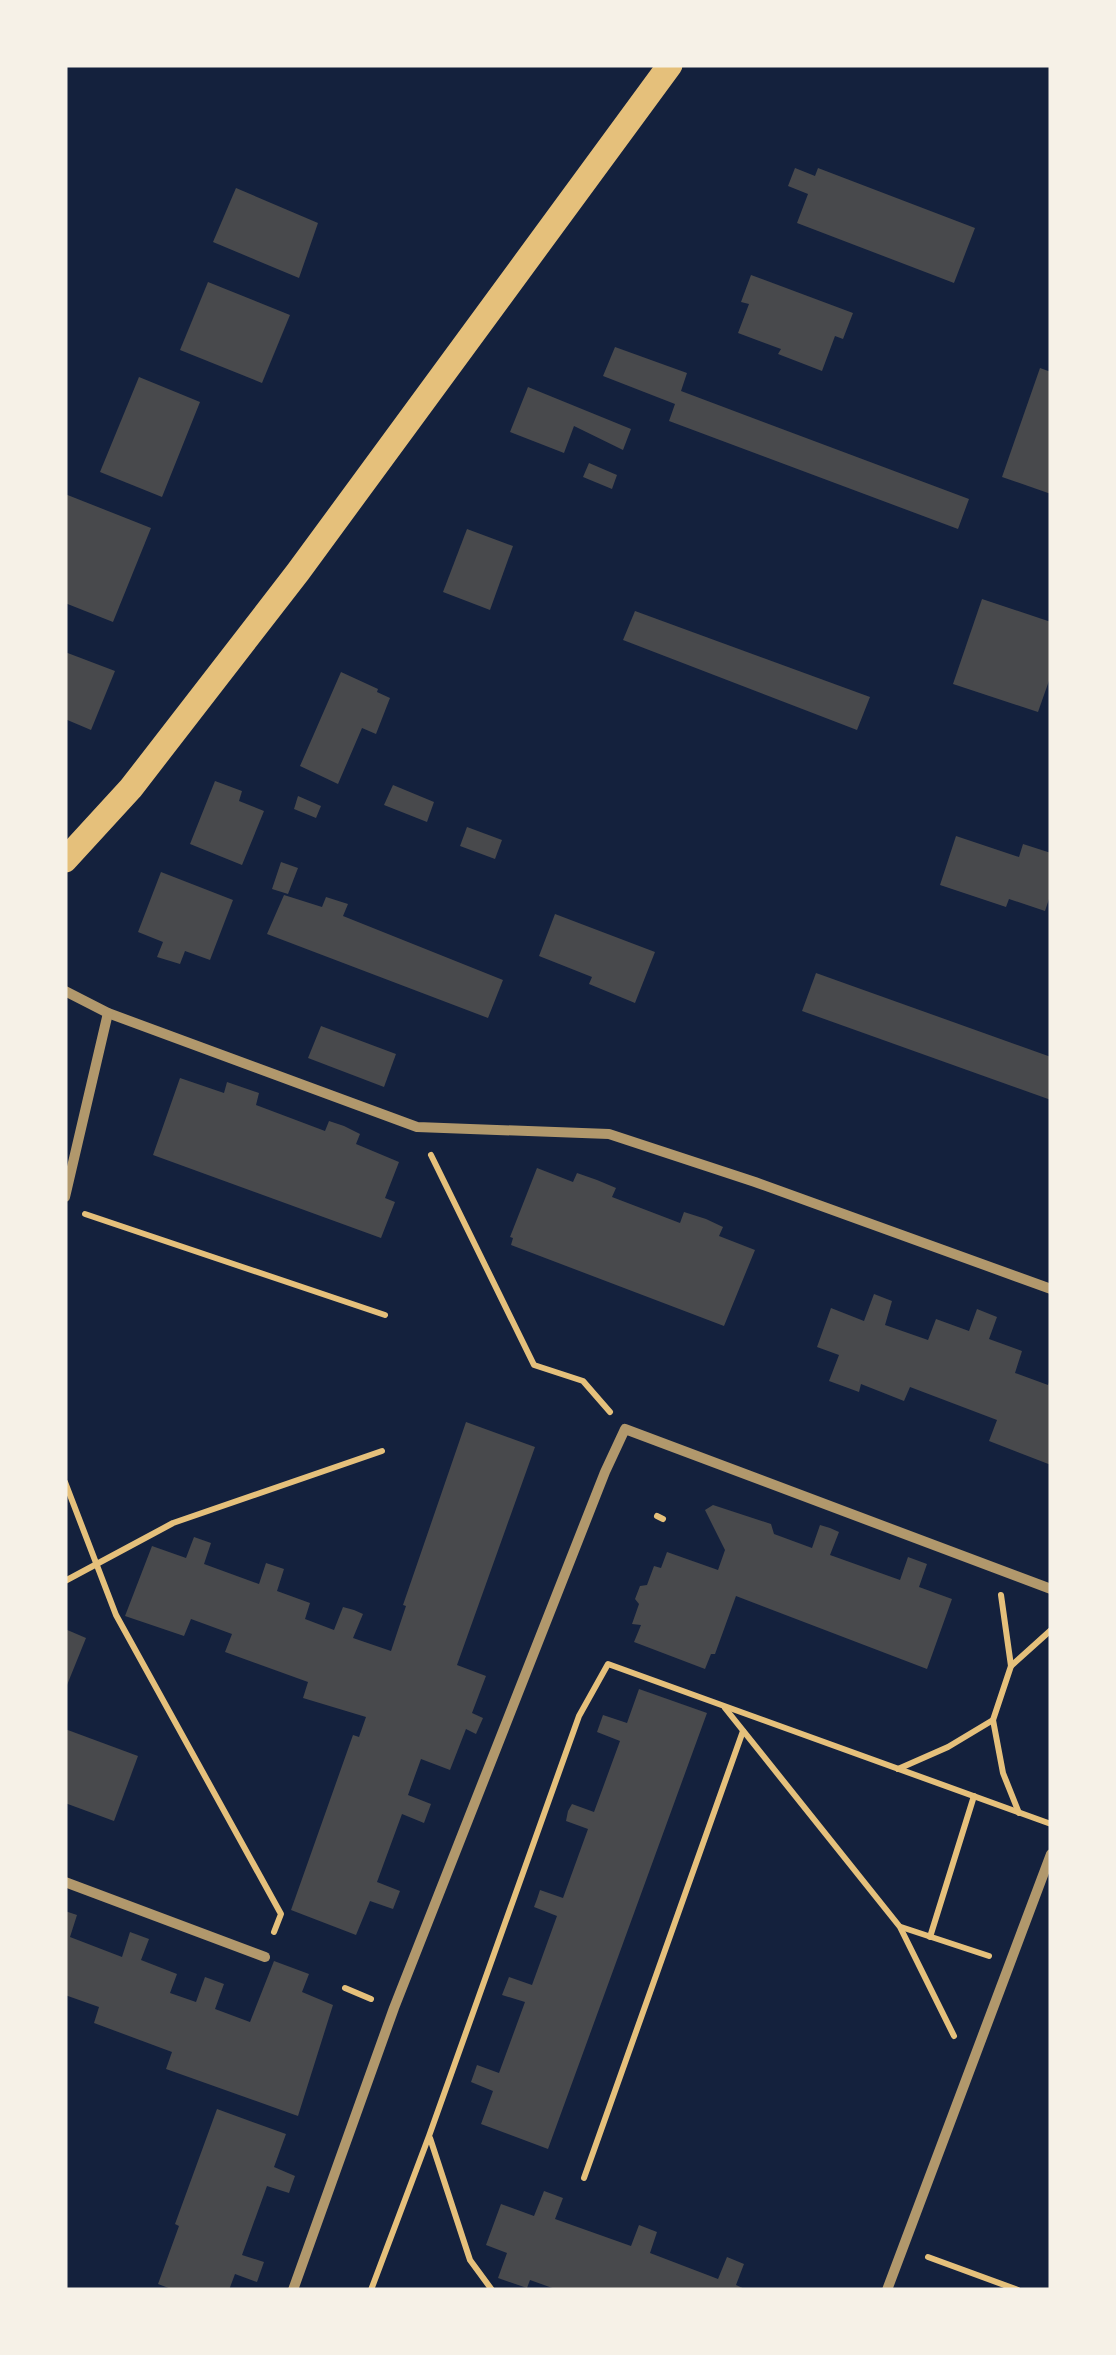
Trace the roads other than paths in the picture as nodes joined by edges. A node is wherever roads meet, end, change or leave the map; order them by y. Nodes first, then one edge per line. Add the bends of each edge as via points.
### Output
1 (670, 65) edge
2 (65, 860) edge
3 (65, 991) edge
4 (108, 1013) junction
5 (65, 1197) edge
6 (1051, 1288) edge
7 (1051, 1589) edge
8 (1051, 1854) edge
9 (65, 1882) edge
10 (265, 1957) road end
11 (293, 2290) edge
12 (887, 2290) edge

1 - 2 main road via 298,572 131,788
3 - 4 street
4 - 5 street
4 - 6 street via 417,1127 609,1134
7 - 11 street via 625,1429 394,2008
8 - 12 street
9 - 10 street

